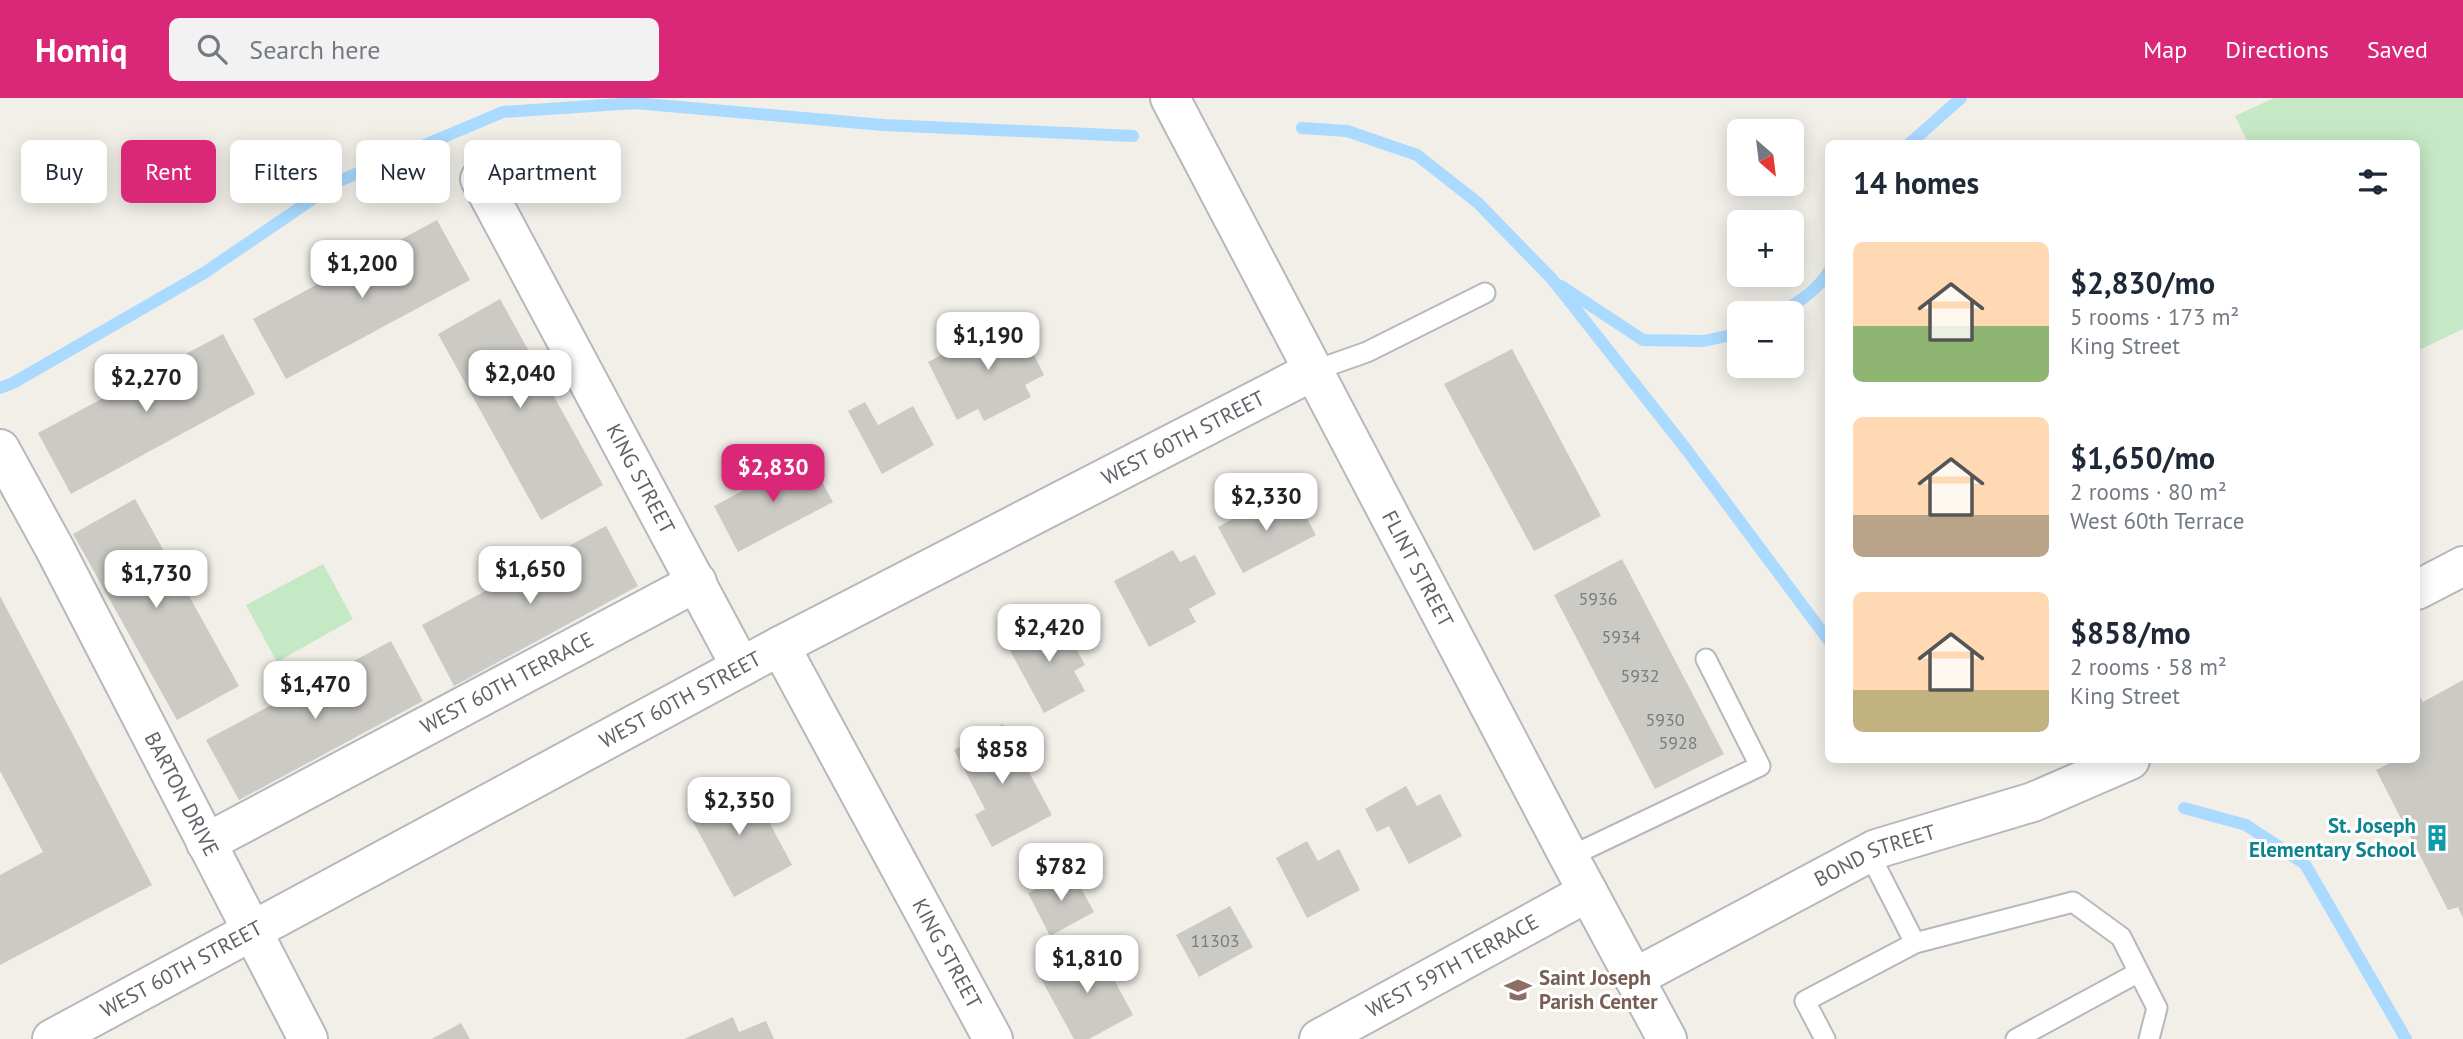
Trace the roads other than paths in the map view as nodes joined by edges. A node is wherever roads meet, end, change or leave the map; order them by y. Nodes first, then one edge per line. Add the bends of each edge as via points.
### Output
1 (1170, 98) edge
2 (493, 203) edge
3 (1485, 293) dead end
4 (1313, 371) junction
5 (0, 449) edge
6 (2463, 565) edge
7 (697, 582) junction
8 (2420, 588) edge
9 (780, 646) junction
10 (1706, 659) dead end
11 (741, 667) junction
12 (2123, 763) edge
13 (206, 843) junction
14 (1869, 853) junction
15 (1569, 857) junction
16 (1588, 892) junction
17 (251, 932) junction
18 (1915, 943) junction
19 (2139, 972) junction
20 (1634, 978) junction
21 (52, 1039) edge
22 (308, 1039) edge
23 (993, 1039) edge
24 (1319, 1039) edge
25 (1667, 1039) edge
26 (1825, 1039) edge
27 (2015, 1039) edge
28 (2149, 1039) edge

1 - 4 street, FLINT STREET
2 - 7 street, KING STREET
3 - 4 lane via 1367,352
4 - 9 street, WEST 60TH STREET
4 - 15 street, FLINT STREET
5 - 13 street, BARTON DRIVE
6 - 8 street
7 - 11 street, KING STREET
7 - 13 street, WEST 60TH TERRACE
9 - 11 street, WEST 60TH STREET
9 - 23 street, KING STREET
10 - 15 lane via 1760,766
11 - 17 street, WEST 60TH STREET
12 - 14 street, BOND STREET via 2032,802
13 - 17 street, BARTON DRIVE
14 - 18 lane
14 - 20 street, BOND STREET
15 - 16 street, FLINT STREET
16 - 20 street, FLINT STREET
16 - 24 street, WEST 59TH TERRACE
17 - 21 street, WEST 60TH STREET
17 - 22 street, BARTON DRIVE
18 - 19 lane via 2073,902 2121,937
18 - 26 lane via 1805,1001
19 - 27 lane
19 - 28 lane via 2157,1008
20 - 25 street, FLINT STREET

